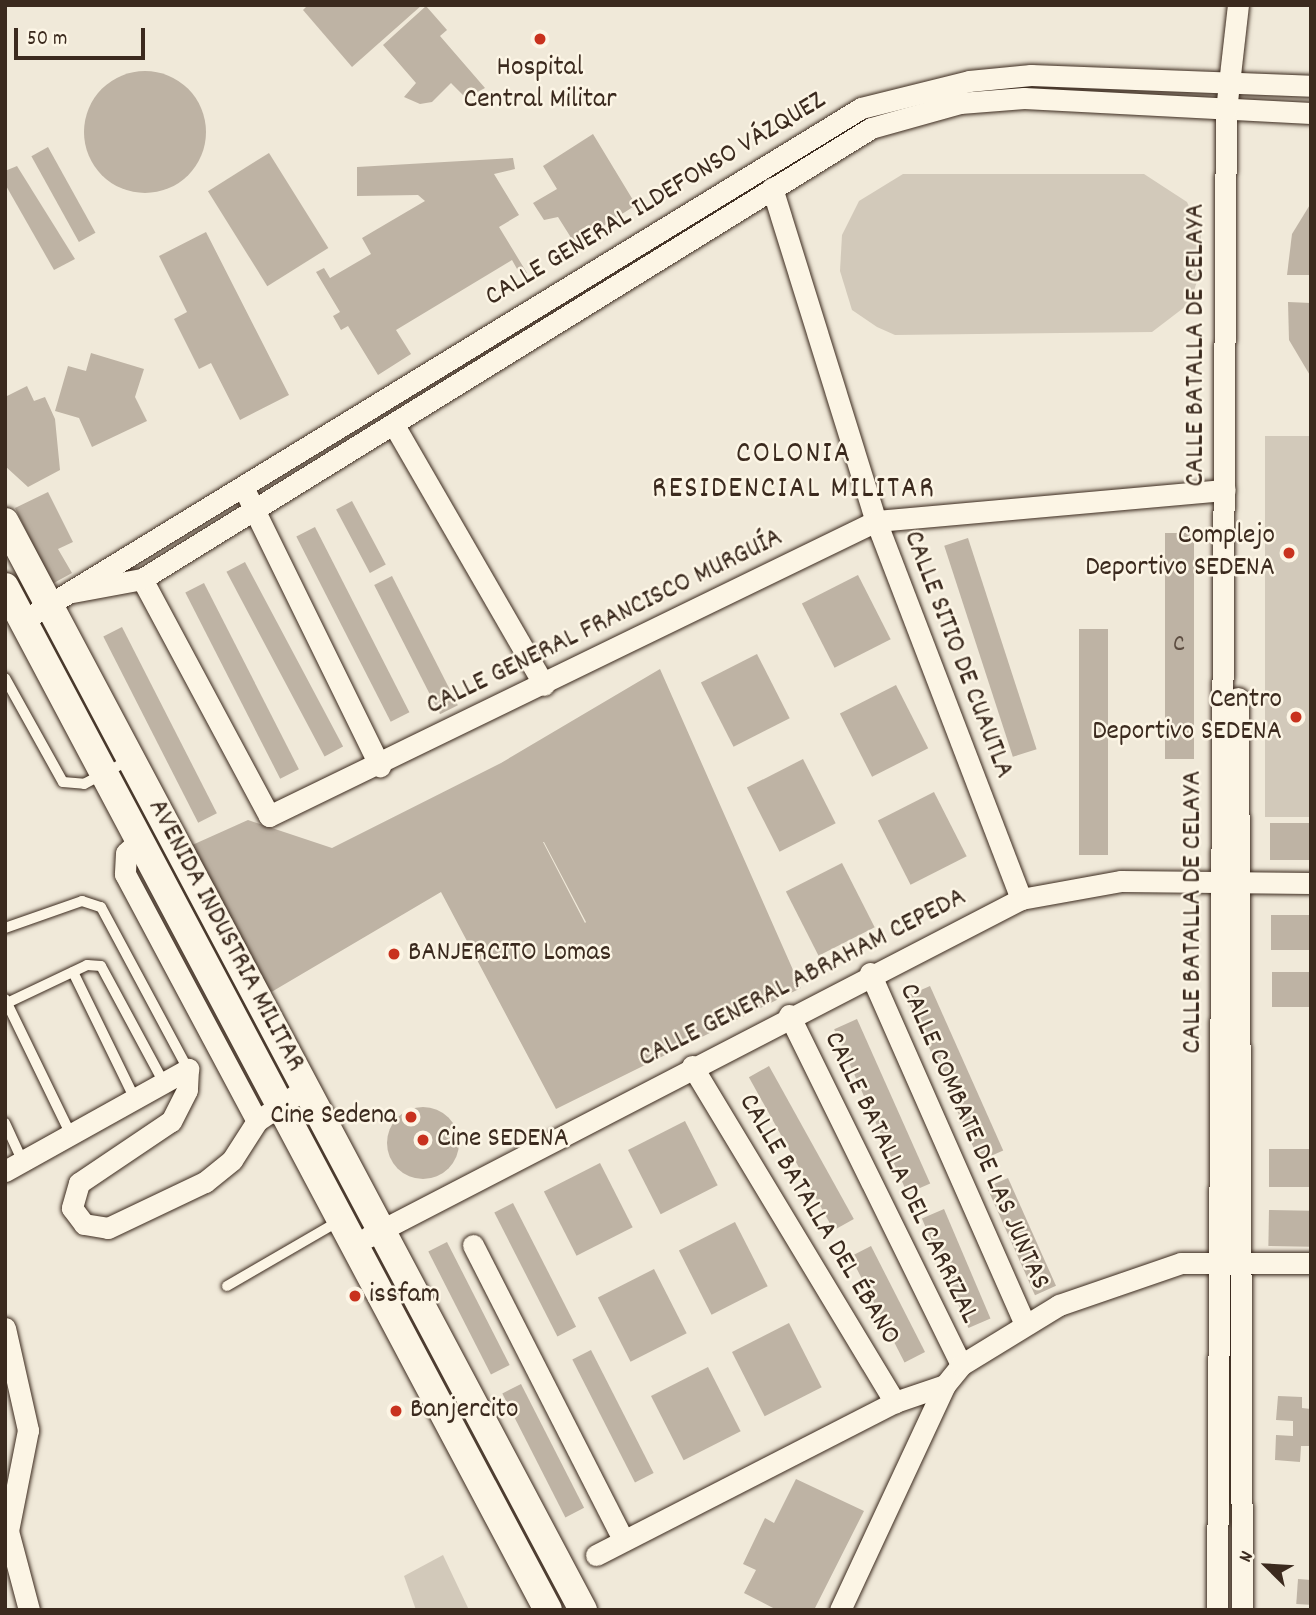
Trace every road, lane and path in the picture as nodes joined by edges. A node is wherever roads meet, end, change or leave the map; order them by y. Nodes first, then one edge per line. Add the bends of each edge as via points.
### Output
1 (1238, 5) edge
2 (1252, 5) edge
3 (1235, 85) junction
4 (1311, 86) edge
5 (1233, 110) junction
6 (1311, 113) edge
7 (772, 188) junction
8 (394, 425) junction
9 (242, 483) junction
10 (1225, 490) junction
11 (253, 509) junction
12 (876, 521) junction
13 (5, 522) edge
14 (142, 579) junction
15 (96, 581) junction
16 (5, 587) edge
17 (61, 599) junction
18 (24, 620) junction
19 (5, 678) edge
20 (544, 685) junction
21 (131, 759) junction
22 (380, 766) junction
23 (105, 774) junction
24 (1230, 881) junction
25 (1311, 883) edge
26 (1021, 899) junction
27 (5, 928) edge
28 (73, 972) junction
29 (870, 973) junction
30 (6, 1002) edge
31 (789, 1015) junction
32 (692, 1066) junction
33 (188, 1069) junction
34 (164, 1083) junction
35 (306, 1088) junction
36 (135, 1099) junction
37 (267, 1113) junction
38 (5, 1123) edge
39 (70, 1133) junction
40 (14, 1165) edge
41 (381, 1230) junction
42 (346, 1233) junction
43 (473, 1245) dead end
44 (1229, 1263) junction
45 (1311, 1263) edge
46 (227, 1286) dead end
47 (1025, 1324) junction
48 (5, 1328) edge
49 (961, 1365) junction
50 (945, 1384) junction
51 (895, 1402) junction
52 (623, 1540) junction
53 (596, 1555) dead end
54 (29, 1610) edge
55 (548, 1610) edge
56 (583, 1610) edge
57 (840, 1610) edge
58 (1217, 1610) edge
59 (1242, 1610) edge

1 - 3 street, CALLE BATALLA DE CELAYA
2 - 3 street, CALLE BATALLA DE CELAYA
3 - 4 street, CALLE GENERAL ILDEFONSO VÁZQUEZ
3 - 5 street, CALLE BATALLA DE CELAYA
3 - 9 street, CALLE GENERAL ILDEFONSO VÁZQUEZ via 1031,75 969,81 861,108
5 - 6 street, CALLE GENERAL ILDEFONSO VÁZQUEZ
5 - 7 street, CALLE GENERAL ILDEFONSO VÁZQUEZ via 1024,97 960,103 871,128
5 - 10 street, CALLE BATALLA DE CELAYA
5 - 24 street, CALLE BATALLA DE CELAYA
7 - 8 street, CALLE GENERAL ILDEFONSO VÁZQUEZ
7 - 12 street, CALLE SITIO DE CUAUTLA
8 - 11 street, CALLE GENERAL ILDEFONSO VÁZQUEZ
8 - 20 street
9 - 11 street
9 - 15 street, CALLE GENERAL ILDEFONSO VÁZQUEZ
10 - 12 street, CALLE GENERAL FRANCISCO MURGUÍA
10 - 24 street, CALLE BATALLA DE CELAYA
11 - 14 street, CALLE GENERAL ILDEFONSO VÁZQUEZ
11 - 22 street
12 - 20 street, CALLE GENERAL FRANCISCO MURGUÍA
12 - 26 street, CALLE SITIO DE CUAUTLA
13 - 17 main road, AVENIDA INDUSTRIA MILITAR
14 - 15 street, CALLE GENERAL ILDEFONSO VÁZQUEZ
14 - 22 street, CALLE GENERAL FRANCISCO MURGUÍA via 269,816
15 - 17 street, CALLE GENERAL ILDEFONSO VÁZQUEZ
16 - 18 main road, AVENIDA INDUSTRIA MILITAR
17 - 18 street, CALLE GENERAL ILDEFONSO VÁZQUEZ
17 - 21 main road, AVENIDA INDUSTRIA MILITAR
18 - 23 main road, AVENIDA INDUSTRIA MILITAR
19 - 23 lane via 63,782 84,784
20 - 22 street, CALLE GENERAL FRANCISCO MURGUÍA
21 - 23 lane
21 - 35 main road, AVENIDA INDUSTRIA MILITAR
23 - 37 main road, AVENIDA INDUSTRIA MILITAR
24 - 25 street, CALLE GENERAL ABRAHAM CEPEDA
24 - 26 street, CALLE GENERAL ABRAHAM CEPEDA via 1121,881
24 - 44 street, CALLE BATALLA DE CELAYA
26 - 29 street, CALLE GENERAL ABRAHAM CEPEDA
27 - 33 lane via 82,901 101,907
28 - 30 lane
28 - 34 lane via 94,964 107,971
28 - 36 lane
29 - 31 street, CALLE GENERAL ABRAHAM CEPEDA
29 - 47 street, CALLE COMBATE DE LAS JUNTAS
30 - 39 lane
31 - 32 street, CALLE GENERAL ABRAHAM CEPEDA
31 - 49 street, CALLE BATALLA DEL CARRIZAL
32 - 41 street, CALLE GENERAL ABRAHAM CEPEDA
32 - 51 street, CALLE BATALLA DEL ÉBANO
33 - 34 street
33 - 37 street via 187,1090 171,1121 79,1183 72,1208 84,1224 108,1228 205,1182 232,1160
34 - 36 street
35 - 37 street
35 - 41 main road, AVENIDA INDUSTRIA MILITAR
36 - 39 street
37 - 42 main road, AVENIDA INDUSTRIA MILITAR
38 - 40 lane
39 - 40 street
41 - 42 street, CALLE GENERAL ABRAHAM CEPEDA
41 - 56 main road, AVENIDA INDUSTRIA MILITAR
42 - 46 lane
42 - 55 main road, AVENIDA INDUSTRIA MILITAR
43 - 52 street
44 - 45 street
44 - 47 street via 1181,1263 1059,1305
44 - 58 street, CALLE BATALLA DE CELAYA
44 - 59 street, CALLE BATALLA DE CELAYA
47 - 49 street
48 - 54 street via 28,1430 8,1531
49 - 50 street
50 - 51 street
50 - 57 street
51 - 52 street
52 - 53 street

